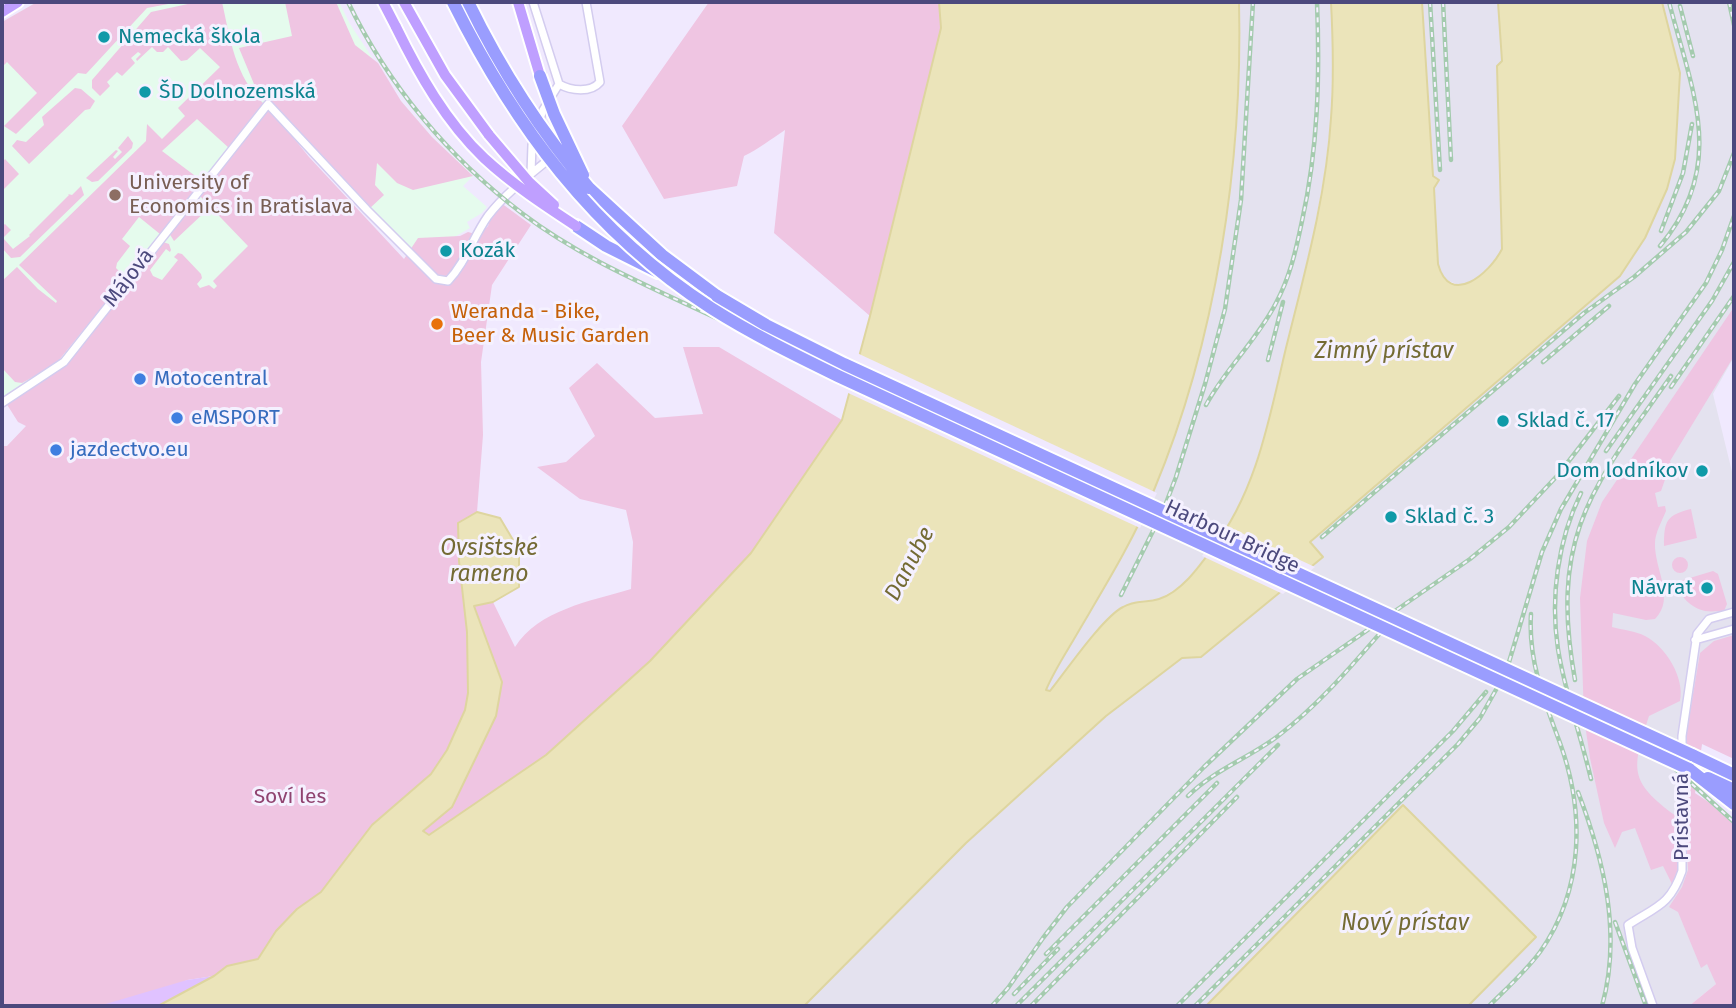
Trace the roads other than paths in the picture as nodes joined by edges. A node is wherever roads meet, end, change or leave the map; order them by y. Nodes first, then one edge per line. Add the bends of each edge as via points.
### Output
1 (18, 2) edge
2 (404, 2) edge
3 (453, 2) edge
4 (468, 2) edge
5 (518, 2) edge
6 (533, 2) edge
7 (586, 2) edge
8 (384, 3) edge
9 (2, 12) edge
10 (540, 76) joint
11 (559, 84) junction
12 (548, 160) dead end
13 (531, 173) junction
14 (589, 188) junction
15 (576, 226) junction
16 (669, 278) junction
17 (2, 403) edge
18 (1734, 612) edge
19 (1734, 629) edge
20 (1695, 640) junction
21 (1689, 768) junction
22 (1734, 775) edge
23 (1734, 790) edge
24 (1734, 804) edge
25 (1653, 1006) edge

1 - 9 main road
2 - 15 main road, bridge via 467,107 529,181
3 - 16 highway, bridge via 496,82 558,171 625,242
4 - 14 highway, bridge via 528,109
5 - 10 main road
6 - 11 street
7 - 11 street via 600,82 590,89 567,89
8 - 15 main road, bridge via 425,83 467,140 519,187
10 - 14 highway, bridge
11 - 13 street via 543,110 532,145
12 - 13 street
13 - 17 street, Májová via 488,217 461,267 448,281 436,279 268,104 64,362
14 - 22 highway, Harbour Bridge, bridge via 662,255 717,296 825,355
15 - 16 highway, bridge
16 - 21 highway, Harbour Bridge, bridge via 761,337 851,382
18 - 20 street via 1704,622
19 - 20 street
20 - 25 street, Prístavná via 1682,738 1682,871 1661,905 1628,925
21 - 23 highway
21 - 24 highway

